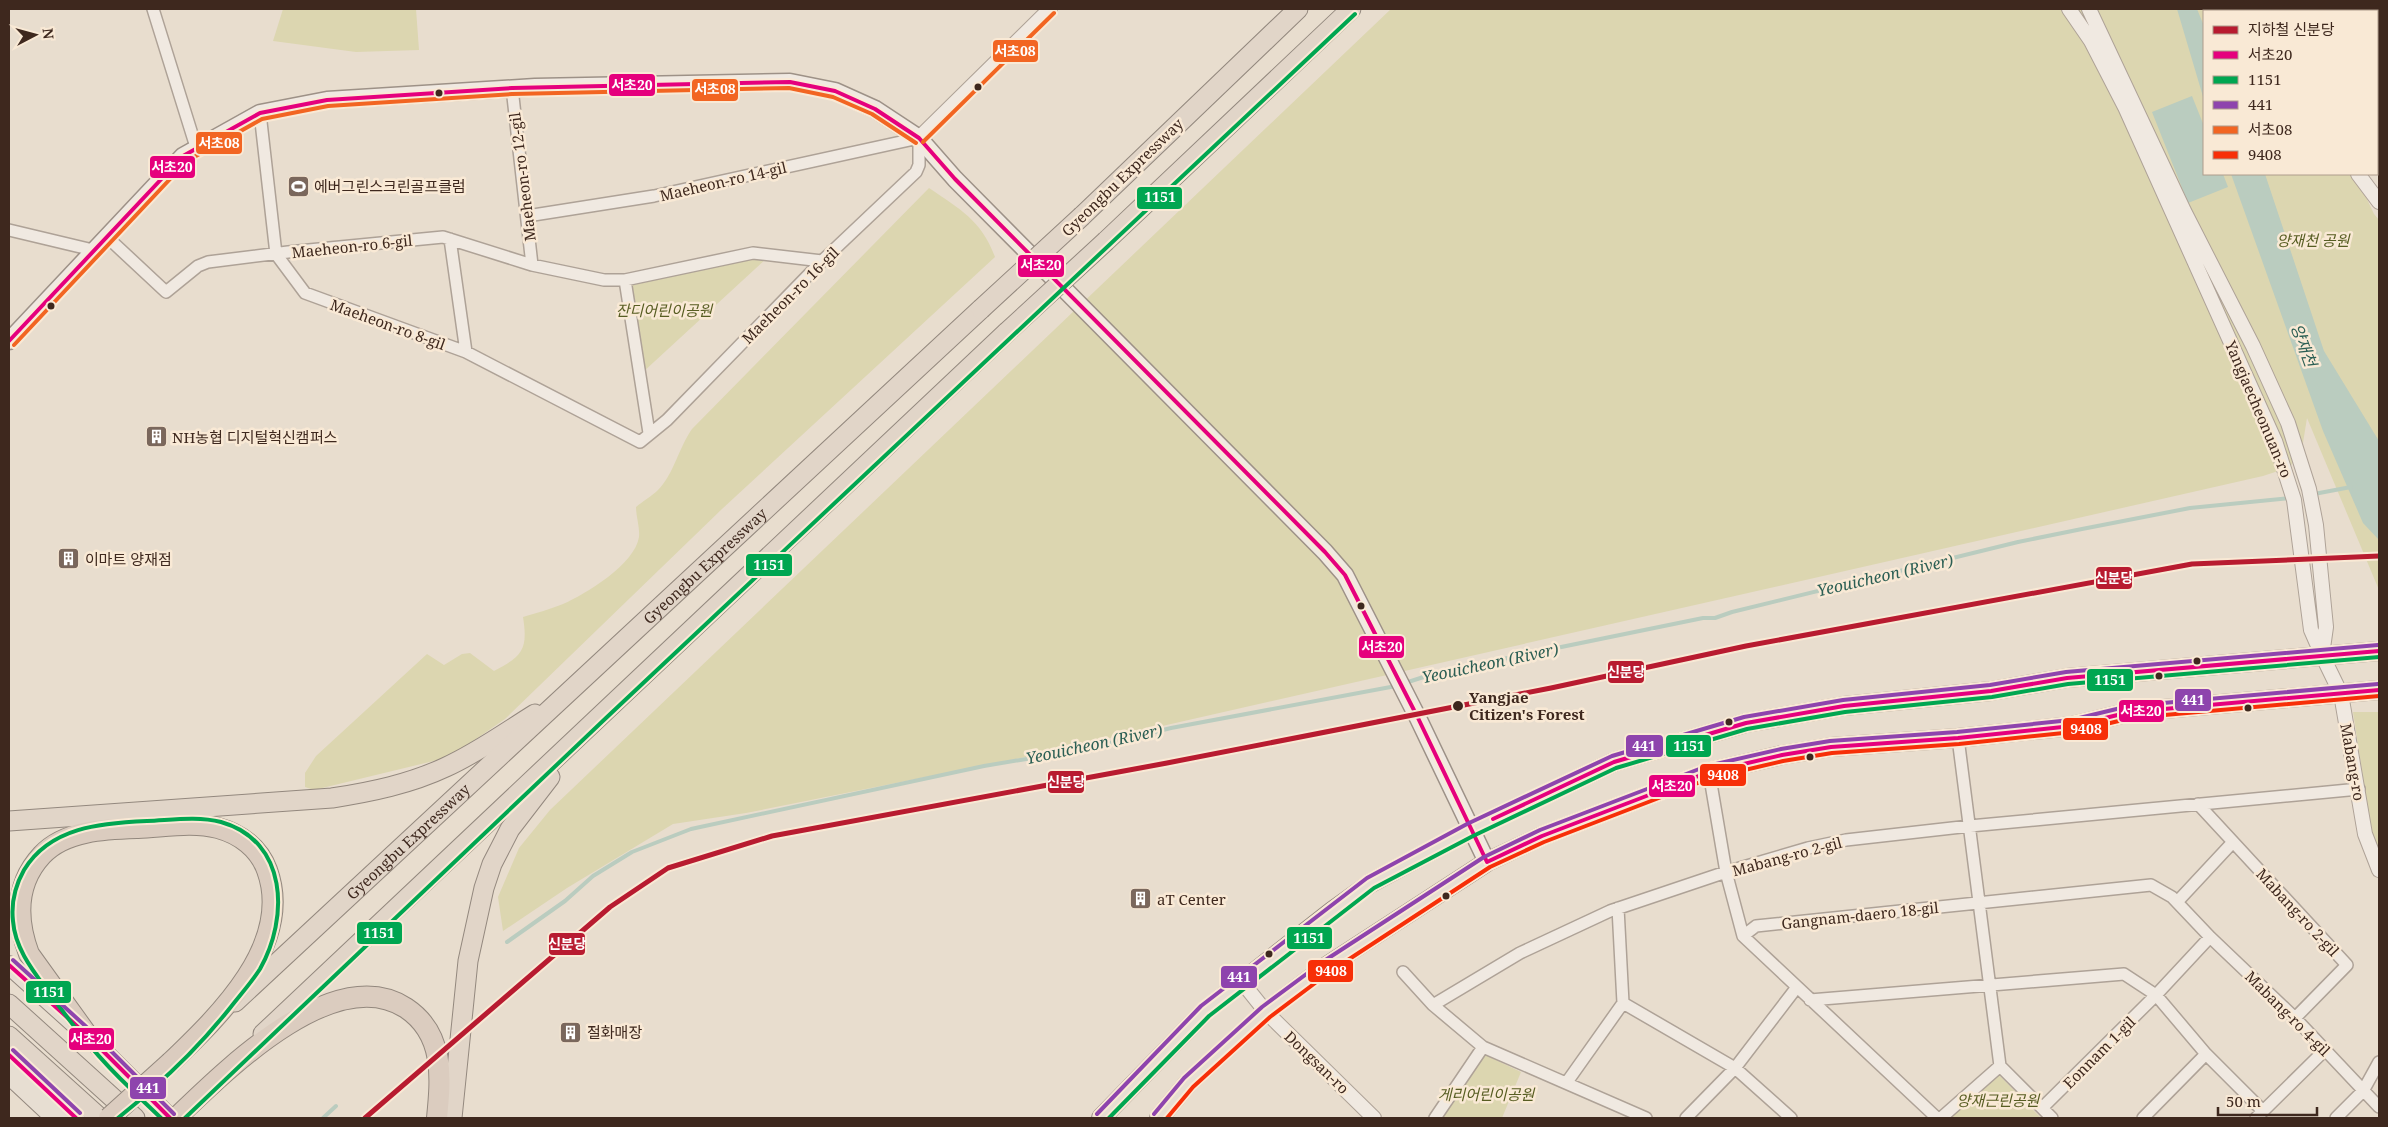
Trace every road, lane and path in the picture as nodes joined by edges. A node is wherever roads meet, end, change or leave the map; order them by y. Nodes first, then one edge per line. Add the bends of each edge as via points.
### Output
1 (153, 9) edge
2 (1050, 9) edge
3 (1298, 9) edge
4 (1352, 9) edge
5 (2069, 9) edge
6 (2089, 9) edge
7 (512, 88) junction
8 (2130, 106) junction
9 (260, 113) junction
10 (919, 138) junction
11 (196, 147) junction
12 (2359, 175) edge
13 (2379, 202) edge
14 (527, 216) junction
15 (9, 230) edge
16 (106, 236) junction
17 (450, 239) junction
18 (93, 250) junction
19 (276, 254) junction
20 (822, 261) junction
21 (532, 265) junction
22 (625, 280) junction
23 (9, 341) edge
24 (466, 352) junction
25 (644, 438) junction
26 (2379, 651) edge
27 (2322, 655) junction
28 (2379, 690) edge
29 (570, 693) junction
30 (2341, 694) junction
31 (602, 713) junction
32 (1958, 738) junction
33 (1709, 772) junction
34 (2359, 789) junction
35 (2198, 804) junction
36 (9, 821) edge
37 (1970, 826) junction
38 (1470, 830) junction
39 (2233, 842) junction
40 (1487, 862) junction
41 (2379, 870) edge
42 (1726, 872) junction
43 (1979, 902) junction
44 (2177, 902) junction
45 (1618, 908) junction
46 (1743, 936) junction
47 (2210, 937) junction
48 (9, 965) edge
49 (1403, 972) dead end
50 (1242, 982) junction
51 (1990, 985) junction
52 (1797, 987) junction
53 (2156, 995) junction
54 (1810, 1000) junction
55 (1623, 1003) junction
56 (9, 1004) edge
57 (1433, 1005) junction
58 (1266, 1012) junction
59 (2295, 1018) junction
60 (200, 1034) junction
61 (9, 1036) edge
62 (88, 1036) junction
63 (1483, 1047) junction
64 (2325, 1050) junction
65 (2206, 1054) junction
66 (9, 1055) edge
67 (2379, 1062) edge
68 (2000, 1066) junction
69 (228, 1068) junction
70 (1735, 1068) junction
71 (9, 1074) edge
72 (1567, 1082) junction
73 (2364, 1091) junction
74 (2379, 1107) edge
75 (2042, 1108) junction
76 (2260, 1114) edge
77 (55, 1118) edge
78 (76, 1118) edge
79 (100, 1118) edge
80 (109, 1118) edge
81 (135, 1118) edge
82 (170, 1118) edge
83 (176, 1118) edge
84 (437, 1118) edge
85 (452, 1118) edge
86 (1101, 1118) edge
87 (1159, 1118) edge
88 (1374, 1118) edge
89 (1435, 1118) edge
90 (1646, 1118) edge
91 (1686, 1118) edge
92 (1791, 1118) edge
93 (1939, 1118) edge
94 (2052, 1118) edge
95 (2143, 1118) edge
96 (2336, 1118) edge

1 - 11 street
2 - 10 street
3 - 29 highway, Gyeongbu Expressway, bridge via 1082,216
4 - 31 highway, bridge
5 - 8 street, Yangjaecheonuan-ro
6 - 8 street, Yangjaecheonuan-ro
7 - 9 main road via 327,100
7 - 10 main road via 790,82 836,91 876,108
7 - 14 street, Maeheon-ro 12-gil
8 - 27 street, Yangjaecheonuan-ro via 2276,441 2294,500 2311,630
8 - 27 street, Yangjaecheonuan-ro via 2253,346 2288,423 2309,489 2326,628
9 - 11 main road
9 - 19 street, Maeheon-ro 8-gil
10 - 14 street, Maeheon-ro 14-gil via 654,196
10 - 20 street, Maeheon-ro 16-gil via 916,172
10 - 38 main road via 969,193 1345,575 1418,718
11 - 16 main road via 183,156
12 - 13 street
14 - 21 street, Maeheon-ro 12-gil
15 - 18 street
16 - 18 main road
16 - 19 street, Maeheon-ro 6-gil via 166,292 198,266 208,262
17 - 19 street, Maeheon-ro 6-gil via 443,237
17 - 21 street, Maeheon-ro 6-gil
17 - 24 street
18 - 23 main road
19 - 24 street, Maeheon-ro 8-gil via 304,293
20 - 22 street, Maeheon-ro 6-gil via 753,253
20 - 25 street, Maeheon-ro 16-gil via 666,420
21 - 22 street, Maeheon-ro 6-gil via 604,280
22 - 25 street
24 - 25 street, Maeheon-ro 8-gil
26 - 27 main road
27 - 30 street, Mabang-ro
27 - 38 main road via 2067,678 1992,691 1844,706 1746,723 1614,762
28 - 30 main road
29 - 36 highway via 456,763 380,790 332,798
29 - 60 highway, Gyeongbu Expressway
30 - 32 main road via 2130,712 2072,726
30 - 34 street, Mabang-ro
31 - 69 highway
31 - 85 highway via 522,811 490,869 468,961
32 - 33 main road via 1831,747
32 - 37 street
33 - 40 main road via 1542,836
33 - 42 street
34 - 35 street, Mabang-ro 2-gil
34 - 41 street, Mabang-ro via 2365,834
35 - 37 street, Mabang-ro 2-gil
35 - 39 street, Mabang-ro 2-gil
37 - 42 street, Mabang-ro 2-gil via 1846,840
37 - 43 street
38 - 40 main road
38 - 50 main road via 1371,883
39 - 44 street
39 - 59 street, Mabang-ro 2-gil via 2347,965
40 - 58 main road via 1327,966
42 - 45 street, Mabang-ro 2-gil
42 - 46 street
43 - 44 street, Gangnam-daero 18-gil via 2151,885
43 - 46 street, Gangnam-daero 18-gil via 1756,926
43 - 51 street
44 - 47 street, Gangnam-daero 18-gil
45 - 55 street
45 - 57 street, Mabang-ro 2-gil via 1520,953
46 - 52 street
47 - 53 street, Eonnam 1-gil
47 - 59 street, Mabang-ro 4-gil
48 - 62 main road
49 - 57 street
50 - 58 street, Dongsan-ro
50 - 86 main road via 1205,1012
51 - 53 street via 2124,974
51 - 54 street
51 - 68 street
52 - 54 street
52 - 70 street
53 - 65 street
53 - 75 street, Eonnam 1-gil
54 - 93 street
55 - 70 street
55 - 72 street
56 - 81 highway
57 - 63 street
58 - 87 main road via 1188,1083
58 - 88 street, Dongsan-ro
59 - 64 street, Mabang-ro 4-gil
60 - 62 highway via 255,964 267,936 273,900 266,865 250,844 228,831 205,826 128,828 76,836 61,841 43,854 28,876 20,895 19,916 29,954
60 - 80 highway, Gyeongbu Expressway, bridge
61 - 79 highway
62 - 82 main road
63 - 72 street
63 - 89 street
64 - 73 street, Mabang-ro 4-gil
64 - 76 street
65 - 76 street
65 - 95 street
66 - 78 main road
67 - 73 street
68 - 75 street
68 - 93 street
69 - 83 highway
69 - 84 highway via 302,1015 320,1006 352,998 384,1000 410,1011 433,1039 440,1078
70 - 91 street
70 - 92 street
71 - 77 main road
72 - 90 street
73 - 74 street, Mabang-ro 4-gil
73 - 96 street
75 - 94 street

